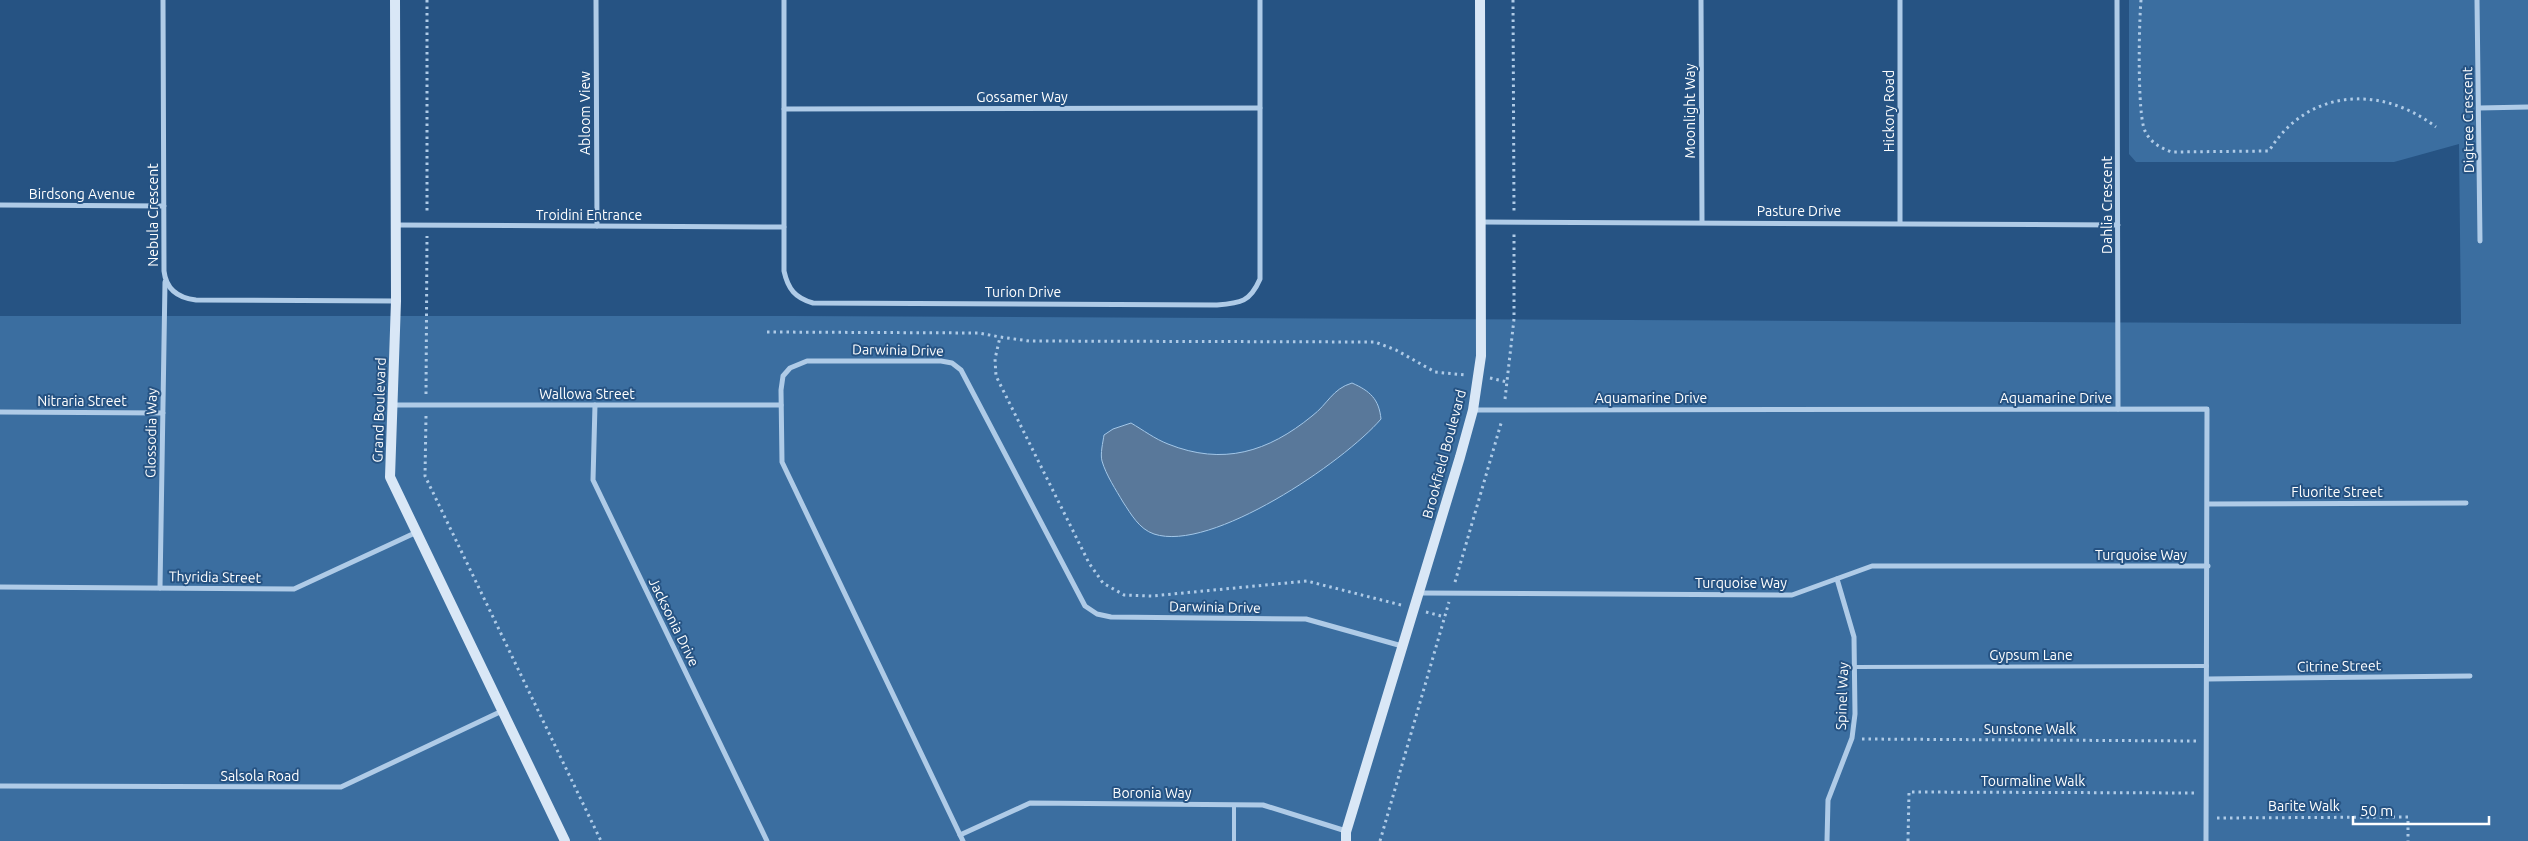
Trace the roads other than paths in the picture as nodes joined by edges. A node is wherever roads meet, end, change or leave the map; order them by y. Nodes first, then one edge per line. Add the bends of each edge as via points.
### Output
1 (163, 0) edge
2 (395, 0) edge
3 (596, 0) edge
4 (784, 0) edge
5 (1260, 0) edge
6 (1480, 0) edge
7 (1701, 0) edge
8 (1900, 0) edge
9 (2118, 0) edge
10 (2477, 0) edge
11 (2528, 107) edge
12 (1260, 108) junction
13 (2479, 108) junction
14 (784, 109) junction
15 (0, 205) edge
16 (164, 206) junction
17 (1480, 222) junction
18 (1702, 222) junction
19 (1900, 223) junction
20 (2118, 225) junction
21 (395, 226) junction
22 (597, 226) junction
23 (784, 227) junction
24 (2480, 241) dead end
25 (165, 279) junction
26 (396, 301) junction
27 (393, 405) junction
28 (595, 405) junction
29 (781, 405) junction
30 (2118, 409) junction
31 (1472, 410) junction
32 (0, 412) edge
33 (163, 413) junction
34 (2466, 503) dead end
35 (2209, 504) junction
36 (417, 532) junction
37 (2208, 566) junction
38 (1837, 579) junction
39 (0, 587) edge
40 (160, 588) junction
41 (1418, 593) junction
42 (1402, 646) junction
43 (2208, 666) junction
44 (1854, 667) junction
45 (2470, 676) dead end
46 (2208, 679) junction
47 (503, 711) junction
48 (0, 786) edge
49 (1234, 805) junction
50 (960, 835) junction
51 (1346, 836) edge
52 (565, 841) edge
53 (767, 841) edge
54 (963, 841) edge
55 (1234, 841) edge
56 (1827, 841) edge
57 (2206, 841) edge

1 - 16 street, Nebula Crescent
2 - 21 street, Grand Boulevard
3 - 22 street, Abloom View
4 - 14 street, Turion Drive
5 - 12 street, Turion Drive
6 - 17 street, Brookfield Boulevard
7 - 18 street, Moonlight Way
8 - 19 street, Hickory Road
9 - 20 street, Dahlia Crescent
10 - 13 street, Digtree Crescent
11 - 13 street
12 - 14 street, Gossamer Way
12 - 23 street, Turion Drive via 1260,279 1246,300 1235,303 813,303 801,300 786,281
13 - 24 street, Digtree Crescent
14 - 23 street, Turion Drive
15 - 16 street, Birdsong Avenue
16 - 25 street, Nebula Crescent
17 - 18 street, Pasture Drive
17 - 31 street, Brookfield Boulevard via 1481,356
18 - 19 street, Pasture Drive
19 - 20 street, Pasture Drive
20 - 30 street, Dahlia Crescent
21 - 22 street, Troidini Entrance
21 - 26 street, Grand Boulevard
22 - 23 street, Troidini Entrance
25 - 26 street, Nebula Crescent via 176,294 196,300
25 - 33 street, Glossodia Way
26 - 27 street, Grand Boulevard
27 - 28 street, Wallowa Street
27 - 36 street, Grand Boulevard via 390,477
28 - 29 street, Wallowa Street
28 - 53 street, Jacksonia Drive via 593,480
29 - 42 street, Darwinia Drive via 783,376 790,368 807,361 952,363 961,370 1085,606 1097,614 1111,617 1306,619
29 - 50 street, Darwinia Drive via 782,462
30 - 31 street, Aquamarine Drive
30 - 35 street, Aquamarine Drive via 2207,409
31 - 41 street, Brookfield Boulevard
32 - 33 street, Nitraria Street
33 - 40 street, Glossodia Way
34 - 35 street, Fluorite Street
35 - 37 street, Aquamarine Drive
36 - 40 street, Thyridia Street via 294,589
36 - 47 street, Grand Boulevard
37 - 38 street, Turquoise Way via 1872,566
37 - 43 street, Aquamarine Drive
38 - 41 street, Turquoise Way via 1792,595
38 - 44 street, Spinel Way via 1854,636
39 - 40 street, Thyridia Street
41 - 42 street, Brookfield Boulevard
42 - 51 street, Brookfield Boulevard
43 - 44 lane, Gypsum Lane
43 - 46 street, Aquamarine Drive
44 - 56 street, Spinel Way via 1852,738 1828,800
45 - 46 street, Citrine Street
46 - 57 street, Aquamarine Drive
47 - 48 street, Salsola Road via 341,788
47 - 52 street, Grand Boulevard
49 - 50 street, Boronia Way via 1030,803
49 - 51 street, Boronia Way via 1263,805
49 - 55 lane
50 - 54 street, Darwinia Drive

